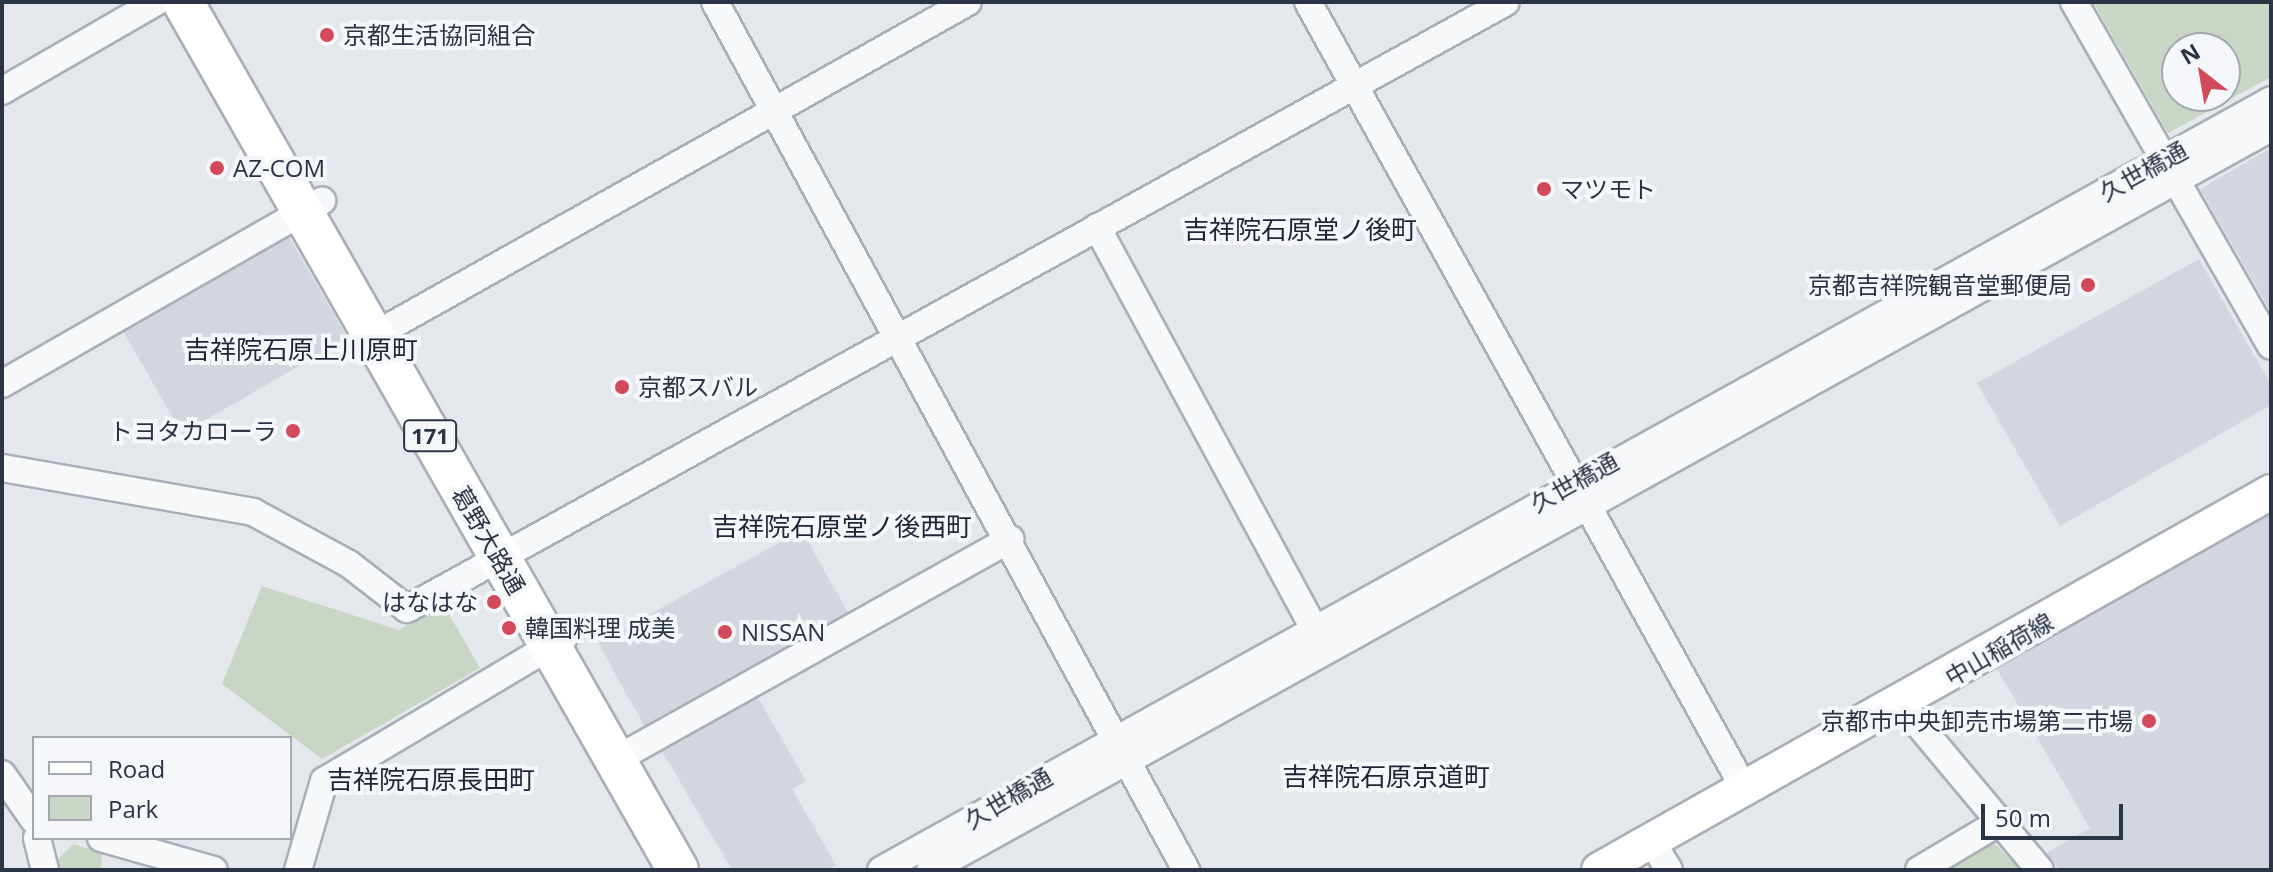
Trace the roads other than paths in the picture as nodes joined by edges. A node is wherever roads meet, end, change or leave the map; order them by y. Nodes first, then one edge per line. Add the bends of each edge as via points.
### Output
1 (156, 2) edge
2 (183, 2) edge
3 (209, 2) edge
4 (715, 2) edge
5 (968, 2) edge
6 (1308, 2) edge
7 (1506, 2) edge
8 (2074, 2) edge
9 (1354, 87) junction
10 (2, 91) edge
11 (2271, 100) edge
12 (773, 109) junction
13 (2271, 128) edge
14 (2170, 170) junction
15 (312, 207) junction
16 (1097, 227) junction
17 (382, 330) junction
18 (898, 335) junction
19 (2271, 346) edge
20 (2, 384) edge
21 (2, 468) edge
22 (1574, 481) junction
23 (2271, 492) edge
24 (1588, 508) junction
25 (1010, 539) junction
26 (509, 554) junction
27 (1313, 626) junction
28 (559, 642) junction
29 (1327, 653) junction
30 (1902, 705) junction
31 (1116, 736) junction
32 (624, 755) junction
33 (1129, 762) junction
34 (2, 774) edge
35 (1744, 788) junction
36 (32, 817) edge
37 (2000, 822) junction
38 (38, 840) edge
39 (108, 840) edge
40 (1651, 840) junction
41 (45, 870) edge
42 (214, 870) edge
43 (298, 870) edge
44 (678, 870) edge
45 (702, 870) edge
46 (881, 870) edge
47 (930, 870) edge
48 (1186, 870) edge
49 (1599, 870) edge
50 (1669, 870) edge
51 (1919, 870) edge
52 (2040, 870) edge

1 - 10 street
2 - 15 highway, 葛野大路通 / 171
3 - 15 highway, 葛野大路通 / 171
4 - 12 street
5 - 12 street
6 - 9 street
7 - 9 street
8 - 14 street
9 - 16 street
9 - 22 street
11 - 14 street, 久世橋通
12 - 17 street
12 - 18 street
13 - 14 street, 久世橋通
14 - 19 street
14 - 22 street, 久世橋通
14 - 24 street, 久世橋通
15 - 17 highway, 葛野大路通 / 171
15 - 20 street
16 - 18 street
16 - 27 street
17 - 26 highway, 葛野大路通 / 171
18 - 25 street
18 - 26 street
21 - 26 street via 253,512 349,564 407,609
22 - 24 street
22 - 27 street, 久世橋通
23 - 30 main road, 中山稲荷線
24 - 29 street, 久世橋通
24 - 35 street
25 - 31 street
25 - 32 street
26 - 28 highway, 葛野大路通 / 171
27 - 29 street
27 - 31 street, 久世橋通
28 - 32 highway, 葛野大路通 / 171
28 - 43 street via 324,781
29 - 33 street, 久世橋通
30 - 35 main road, 中山稲荷線
30 - 37 street
31 - 33 street
31 - 46 street, 久世橋通
32 - 44 highway, 葛野大路通 / 171
32 - 45 highway, 葛野大路通 / 171
33 - 47 street, 久世橋通
33 - 48 street
34 - 36 street
35 - 40 main road, 中山稲荷線
37 - 51 street
37 - 52 street
38 - 41 street
39 - 42 street
40 - 49 main road, 中山稲荷線
40 - 50 street

